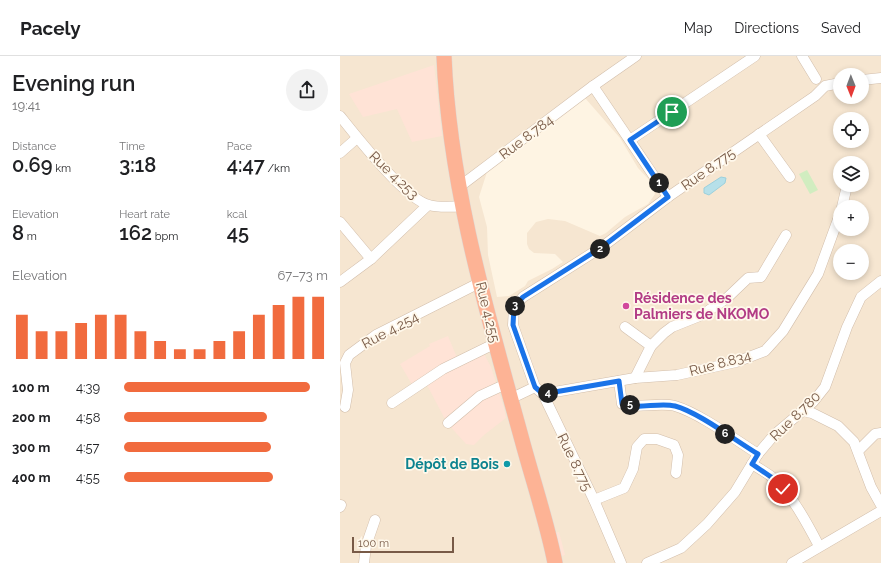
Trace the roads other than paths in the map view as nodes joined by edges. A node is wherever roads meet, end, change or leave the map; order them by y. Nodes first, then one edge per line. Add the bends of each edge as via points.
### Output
1 (444, 56) edge
2 (636, 56) edge
3 (755, 56) edge
4 (802, 56) edge
5 (881, 78) edge
6 (816, 79) dead end
7 (869, 79) edge
8 (833, 84) edge
9 (593, 86) junction
10 (340, 116) edge
11 (759, 134) junction
12 (357, 138) junction
13 (630, 140) junction
14 (340, 153) edge
15 (790, 177) dead end
16 (459, 187) junction
17 (668, 197) junction
18 (428, 205) junction
19 (463, 206) junction
20 (340, 222) edge
21 (833, 233) edge
22 (786, 235) dead end
23 (371, 259) junction
24 (881, 281) edge
25 (340, 282) edge
26 (481, 282) junction
27 (625, 327) dead end
28 (496, 343) junction
29 (651, 346) junction
30 (635, 378) junction
31 (619, 381) junction
32 (535, 387) junction
33 (508, 392) junction
34 (543, 394) junction
35 (392, 403) dead end
36 (345, 407) dead end
37 (803, 411) junction
38 (448, 423) dead end
39 (881, 433) edge
40 (858, 451) junction
41 (758, 454) junction
42 (752, 464) junction
43 (676, 472) dead end
44 (594, 500) junction
45 (881, 505) edge
46 (881, 511) edge
47 (375, 520) dead end
48 (819, 546) junction
49 (364, 563) edge
50 (555, 563) edge
51 (620, 563) edge
52 (647, 563) edge
53 (792, 563) edge

1 - 16 highway, Rue 4.255 via 450,133
2 - 9 street, Rue 8.784
3 - 13 street
4 - 6 street
5 - 7 street
8 - 11 street, Rue 8.775 via 825,86 815,96
9 - 13 street
9 - 16 street, Rue 8.784
10 - 12 street, Rue 4.253
11 - 15 street
11 - 17 street, Rue 8.775
12 - 14 street
12 - 18 street, Rue 4.253 via 400,184
13 - 17 street
16 - 19 highway, Rue 4.255
17 - 32 street, Rue 8.775 via 602,247 523,297 514,307 513,325
18 - 19 street, Rue 4.253
18 - 23 street
19 - 26 highway, Rue 4.255
20 - 23 street
21 - 30 street, Rue 8.834 via 818,274 783,331 765,351 736,362
22 - 29 street via 761,277 748,278 727,298 702,315 672,327
23 - 25 street
24 - 37 street, Rue 8.780 via 861,297 824,386
26 - 28 highway, Rue 4.255
26 - 36 street, Rue 4.254 via 376,335 349,355 345,363 348,390
27 - 29 street
28 - 33 highway, Rue 4.255
28 - 35 street via 443,369
29 - 30 street
30 - 31 street, Rue 8.834
31 - 34 street, Rue 8.834
31 - 41 street via 622,404 675,406
32 - 33 street
32 - 34 street, Rue 8.775
33 - 38 street via 480,396
33 - 50 highway, Rue 4.255
34 - 44 street, Rue 8.775
37 - 40 street via 838,426 854,442
37 - 41 street, Rue 8.780 via 774,435
39 - 40 street via 875,434
40 - 45 street via 871,487
41 - 42 street, Rue 8.780
42 - 48 street via 774,479 783,489 804,517
42 - 52 street, Rue 8.780 via 735,492 708,524 681,548
43 - 44 street via 678,455 674,445 657,439 644,439 637,447 633,469 624,488
44 - 51 street, Rue 8.775
46 - 48 street
47 - 49 street via 366,546
48 - 53 street

